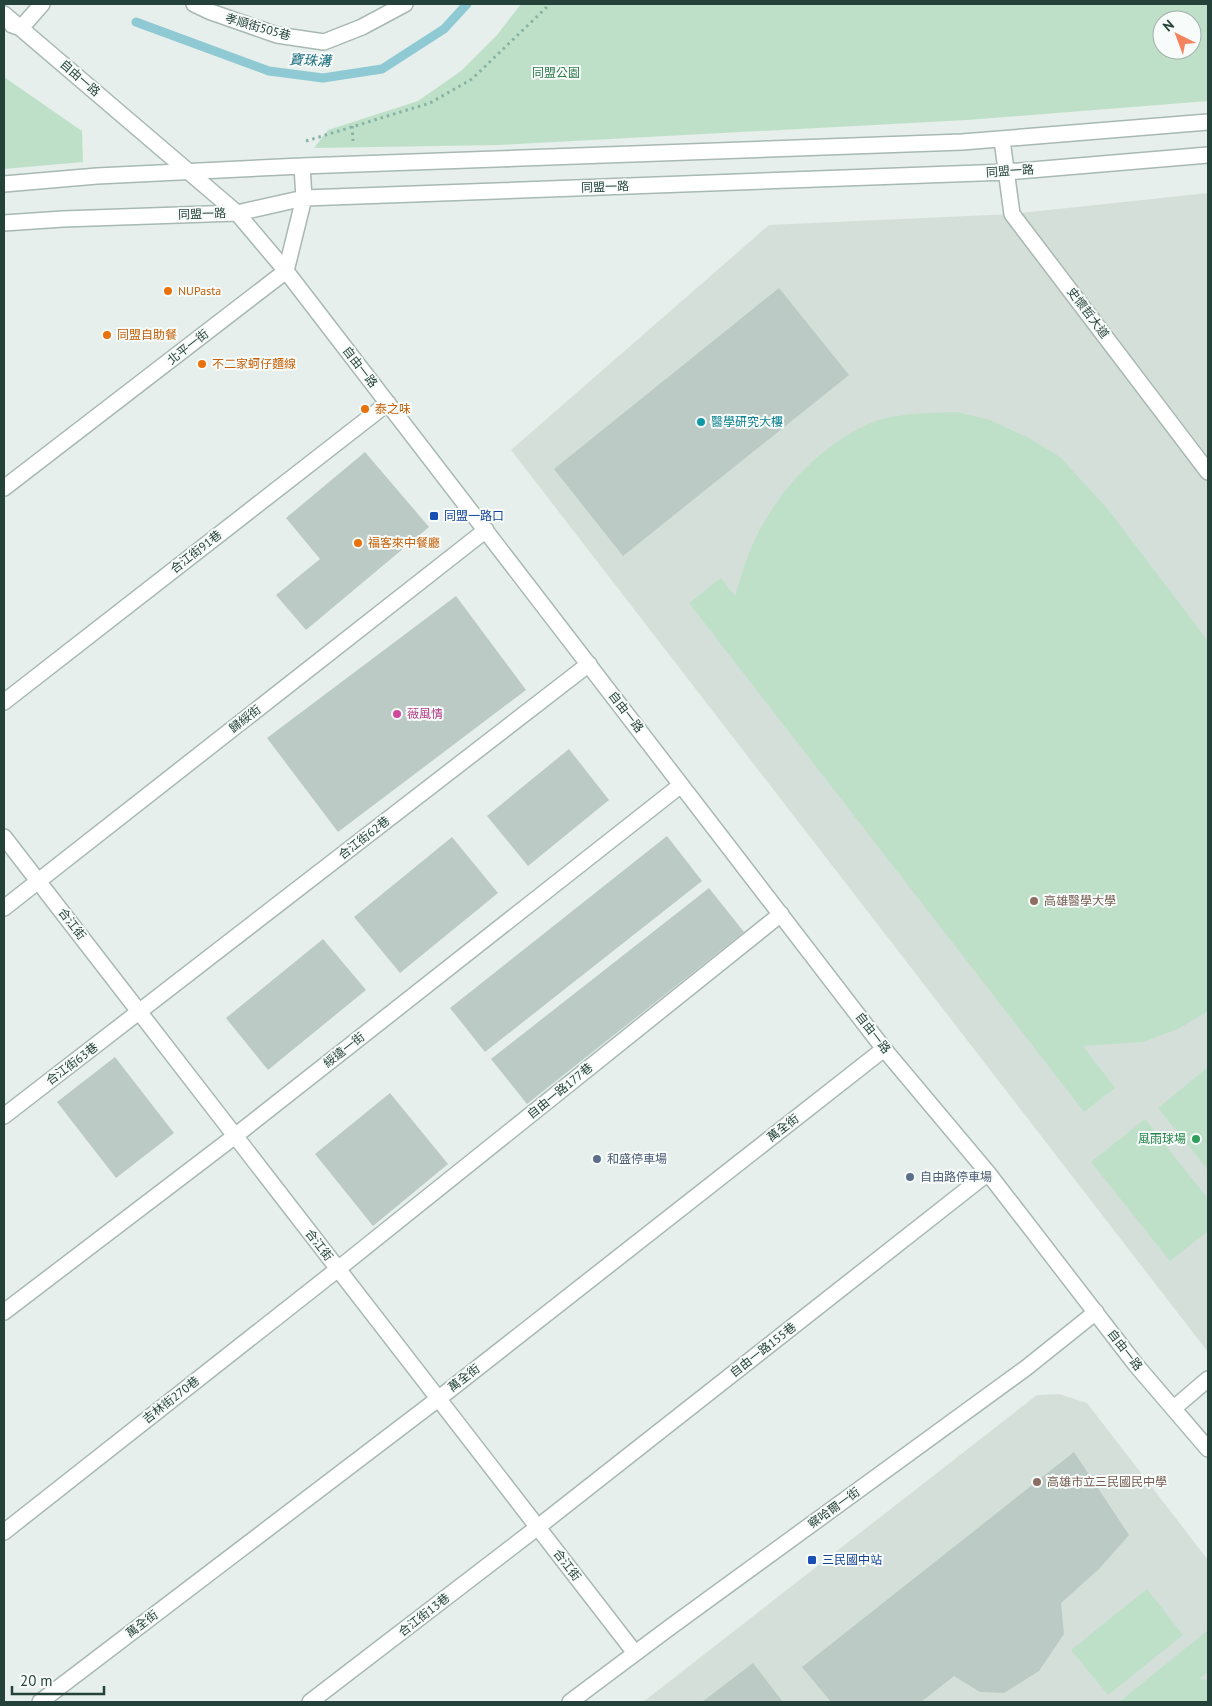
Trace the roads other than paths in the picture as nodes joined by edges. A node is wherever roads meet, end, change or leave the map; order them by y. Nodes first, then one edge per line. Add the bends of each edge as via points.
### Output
1 (42, 4) edge
2 (194, 4) edge
3 (405, 4) edge
4 (4, 14) edge
5 (4, 22) edge
6 (21, 28) junction
7 (1208, 122) edge
8 (1002, 140) junction
9 (1208, 155) edge
10 (302, 166) junction
11 (190, 171) junction
12 (1006, 172) junction
13 (4, 184) edge
14 (304, 198) junction
15 (237, 213) junction
16 (4, 223) edge
17 (286, 271) junction
18 (388, 403) junction
19 (1208, 472) edge
20 (4, 488) edge
21 (486, 530) junction
22 (589, 664) junction
23 (4, 702) edge
24 (681, 785) junction
25 (4, 837) edge
26 (38, 881) junction
27 (4, 908) edge
28 (781, 914) junction
29 (140, 1012) junction
30 (884, 1049) junction
31 (4, 1116) edge
32 (235, 1136) junction
33 (988, 1173) junction
34 (338, 1269) junction
35 (4, 1312) edge
36 (1096, 1312) junction
37 (1208, 1379) edge
38 (438, 1399) junction
39 (1174, 1408) junction
40 (1208, 1449) edge
41 (538, 1527) junction
42 (4, 1532) edge
43 (635, 1653) junction
44 (40, 1702) edge
45 (310, 1702) edge
46 (570, 1702) edge

1 - 6 street
2 - 3 street, 孝順街505巷 via 276,35 324,42 362,27
4 - 6 street, 自由一路
5 - 6 street
6 - 11 street, 自由一路
7 - 8 street
8 - 10 street
8 - 12 street, 史懷哲大道
9 - 12 street, 同盟一路
10 - 11 street
10 - 14 street
11 - 13 street
11 - 15 street, 自由一路
12 - 14 street, 同盟一路
12 - 19 street, 史懷哲大道 via 1012,214
14 - 15 street, 同盟一路
14 - 17 street
15 - 16 street, 同盟一路
15 - 17 street, 自由一路
17 - 18 street, 自由一路
17 - 20 street, 北平一街
18 - 21 street, 自由一路
18 - 23 street, 合江街91巷
21 - 22 street, 自由一路
21 - 26 street, 歸綏街
22 - 24 street, 自由一路
22 - 29 street, 合江街62巷
24 - 28 street, 自由一路
24 - 32 street, 綏遠一街
25 - 26 street, 合江街
26 - 27 street, 歸綏街
26 - 29 street, 合江街
28 - 30 street, 自由一路
28 - 34 street, 自由一路177巷
29 - 31 street, 合江街63巷
29 - 32 street, 合江街
30 - 33 street, 自由一路
30 - 38 street, 萬全街
32 - 34 street, 合江街
32 - 35 street, 綏遠一街
33 - 36 street, 自由一路
33 - 41 street, 自由一路155巷
34 - 38 street, 合江街
34 - 42 street, 吉林街270巷
36 - 39 street, 自由一路
36 - 43 street, 察哈爾一街 via 1026,1368
37 - 39 street
38 - 41 street, 合江街
38 - 44 street, 萬全街
39 - 40 street, 自由一路
41 - 43 street, 合江街
41 - 45 street, 合江街13巷
43 - 46 street, 察哈爾一街

